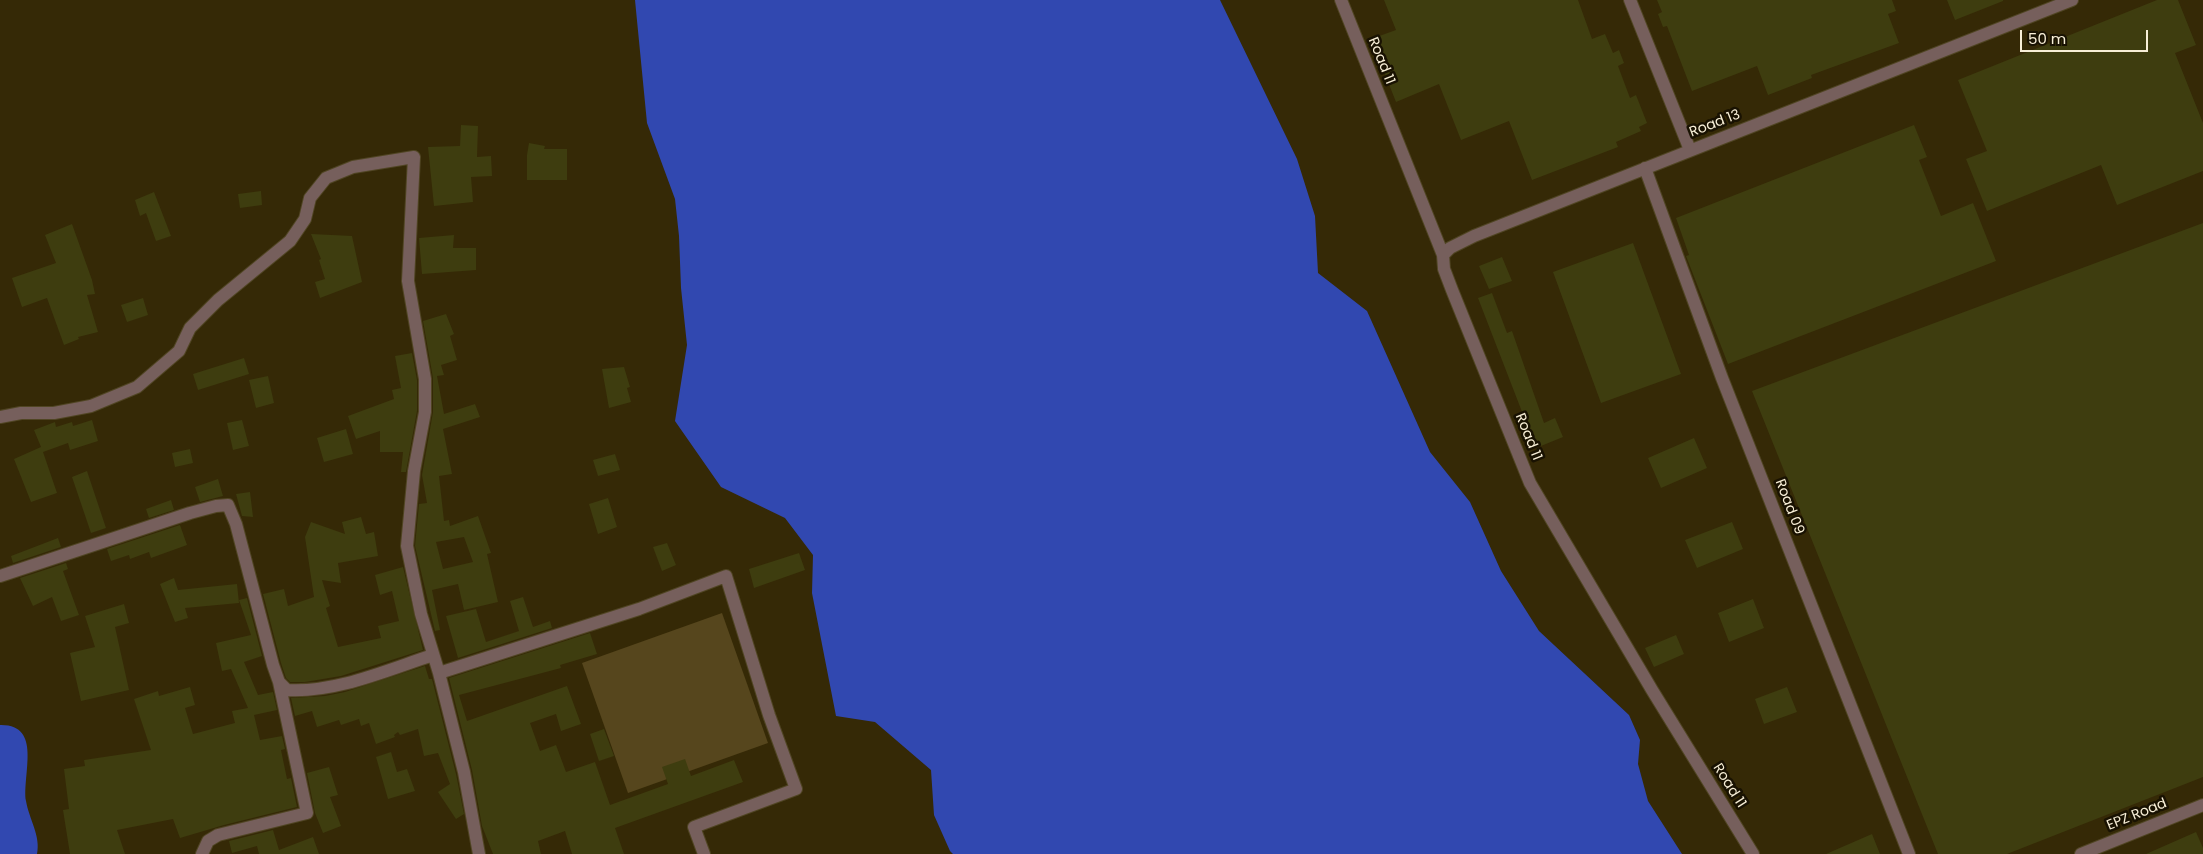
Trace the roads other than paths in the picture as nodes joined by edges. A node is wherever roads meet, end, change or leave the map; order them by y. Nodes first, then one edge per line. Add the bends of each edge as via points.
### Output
1 (1341, 0) edge
2 (1630, 0) edge
3 (2072, 0) edge
4 (1690, 150) junction
5 (1645, 168) junction
6 (1443, 255) junction
7 (0, 417) edge
8 (0, 576) edge
9 (434, 656) junction
10 (439, 673) junction
11 (280, 682) junction
12 (2203, 805) edge
13 (202, 854) edge
14 (479, 854) edge
15 (704, 854) edge
16 (1753, 854) edge
17 (1909, 854) edge
18 (2081, 854) edge

1 - 6 street, Road 11
2 - 4 street
3 - 4 street, Road 13
4 - 5 street, Road 13
5 - 6 street, Road 13 via 1474,236
5 - 17 street, Road 09 via 1722,378
6 - 16 street, Road 11 via 1447,276 1530,483
7 - 9 street via 54,413 91,406 137,387 179,350 190,328 218,300 290,241 305,219 310,198 326,178 354,168 414,157 408,281 425,379 425,412 414,472 407,546 421,614
8 - 11 street via 190,513 228,505
9 - 10 street
9 - 11 street via 302,691 286,690
10 - 14 street via 464,772
10 - 15 street via 639,609 726,576 769,715 796,788 694,826
11 - 13 street via 307,813 218,835 208,840
12 - 18 street, EPZ Road

